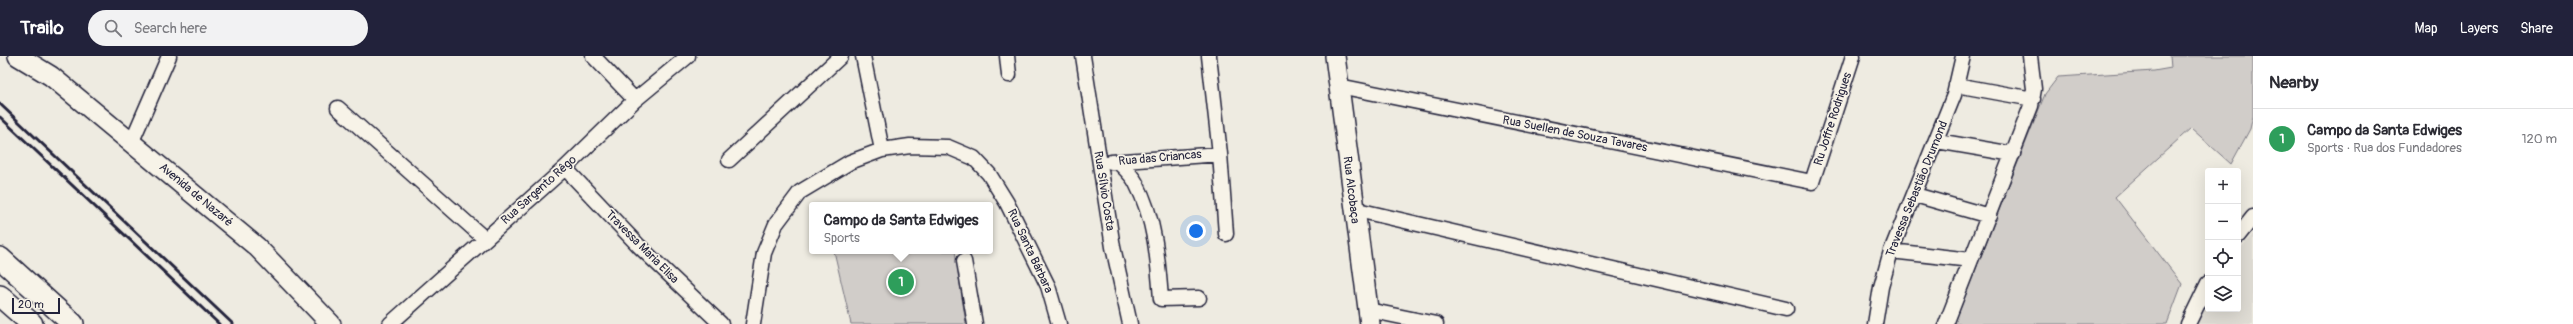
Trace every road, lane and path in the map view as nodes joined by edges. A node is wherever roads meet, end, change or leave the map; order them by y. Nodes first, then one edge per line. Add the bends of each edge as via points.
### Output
1 (18, 56) edge
2 (45, 56) edge
3 (170, 56) edge
4 (592, 56) edge
5 (688, 56) edge
6 (840, 56) edge
7 (862, 56) edge
8 (1006, 56) edge
9 (1083, 56) edge
10 (1209, 56) edge
11 (1335, 56) edge
12 (1853, 56) edge
13 (1963, 56) edge
14 (2030, 56) edge
15 (1009, 75) dead end
16 (51, 76) junction
17 (1956, 85) junction
18 (1339, 86) junction
19 (2033, 99) junction
20 (635, 100) junction
21 (338, 108) dead end
22 (132, 141) junction
23 (1937, 141) junction
24 (882, 150) junction
25 (1220, 154) junction
26 (2013, 154) junction
27 (729, 160) dead end
28 (1118, 162) junction
29 (1100, 163) junction
30 (565, 168) junction
31 (1812, 182) joint
32 (1915, 195) junction
33 (1353, 209) junction
34 (1989, 216) junction
35 (2253, 218) edge
36 (2241, 232) edge
37 (1226, 234) dead end
38 (485, 239) junction
39 (1891, 251) junction
40 (0, 258) edge
41 (1971, 260) junction
42 (964, 261) dead end
43 (2205, 289) edge
44 (0, 296) edge
45 (1199, 298) dead end
46 (1786, 309) dead end
47 (1369, 317) edge
48 (32, 324) edge
49 (73, 324) edge
50 (331, 324) edge
51 (390, 324) edge
52 (721, 324) edge
53 (753, 324) edge
54 (975, 324) edge
55 (1059, 324) edge
56 (1130, 324) edge
57 (1436, 324) edge
58 (1876, 324) edge
59 (1946, 324) edge
60 (2188, 324) edge

1 - 16 main road, Avenida de Nazaré
2 - 16 main road
3 - 22 street
4 - 20 street
5 - 20 street, Rua Sargento Rêgo
6 - 27 street
7 - 24 street
8 - 15 street
9 - 29 street, Rua Sílvio Costa
10 - 25 street
11 - 18 main road, Rua Alcobaça
12 - 31 street, Ru Joffre Rodrigues
13 - 17 street, Travessa Sebastião Drumond
14 - 19 street
16 - 22 main road, Avenida de Nazaré
17 - 19 street
17 - 23 street, Travessa Sebastião Drumond
18 - 31 street, Rua Suellen de Souza Tavares
18 - 33 main road, Rua Alcobaça
19 - 26 street
20 - 30 street, Rua Sargento Rêgo
21 - 38 street
22 - 50 main road, Avenida de Nazaré via 257,247
23 - 26 street
23 - 32 street, Travessa Sebastião Drumond
24 - 53 street, Rua Santa Bárbara via 850,162 800,192 776,224 764,253
24 - 55 street, Rua Santa Bárbara via 910,146 948,147 974,158 989,174 1007,203 1048,286
25 - 28 street, Rua das Criancas
25 - 37 street
26 - 34 street
28 - 29 street, Rua das Criancas
28 - 45 street via 1136,182 1148,214 1156,242 1161,300
29 - 56 street, Rua Sílvio Costa via 1113,247
30 - 38 street, Rua Sargento Rêgo
30 - 52 street, Travessa Maria Elisa via 639,246
32 - 34 street
32 - 39 street, Travessa Sebastião Drumond
33 - 46 street
33 - 47 main road, Rua Alcobaça
34 - 41 street
35 - 36 street
38 - 51 street, Rua Sargento Rêgo
39 - 41 street
39 - 58 street, Travessa Sebastião Drumond via 1881,287
40 - 49 main road
41 - 59 street
42 - 54 street
43 - 60 street
44 - 48 main road
47 - 57 street

